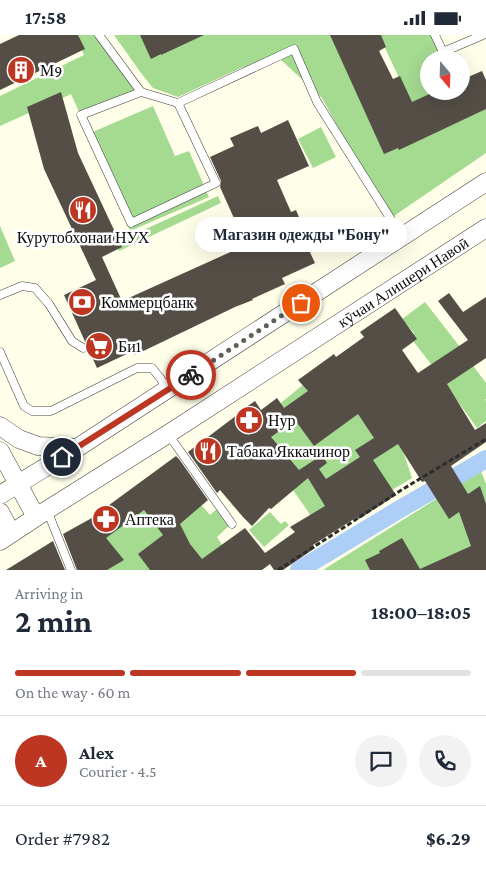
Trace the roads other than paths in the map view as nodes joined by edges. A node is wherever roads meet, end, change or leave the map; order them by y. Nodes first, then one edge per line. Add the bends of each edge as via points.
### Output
1 (100, 35) edge
2 (435, 35) edge
3 (483, 35) edge
4 (486, 40) edge
5 (141, 92) junction
6 (178, 103) junction
7 (486, 182) edge
8 (486, 228) edge
9 (402, 237) junction
10 (0, 295) edge
11 (83, 348) dead end
12 (0, 352) edge
13 (167, 390) junction
14 (0, 426) edge
15 (168, 434) junction
16 (78, 448) junction
17 (0, 451) edge
18 (18, 484) junction
19 (0, 495) edge
20 (0, 512) edge
21 (42, 513) junction
22 (232, 524) dead end
23 (6, 537) edge
24 (71, 570) edge

1 - 5 lane
2 - 3 lane via 443,52
3 - 4 lane
5 - 6 lane
5 - 6 lane via 81,115 131,223 216,183
6 - 9 lane via 294,49 317,102
7 - 9 street
8 - 15 street, кӯчаи Алишери Навоӣ
9 - 13 street
10 - 11 lane via 22,286 35,288 72,341
12 - 13 lane via 24,405 32,411 51,411 137,368 152,368
13 - 16 street
14 - 16 street via 19,439 38,446
15 - 21 street, кӯчаи Алишери Навоӣ
15 - 22 lane
16 - 18 street
17 - 18 street
18 - 19 street
18 - 21 street
20 - 23 street
21 - 23 street, кӯчаи Алишери Навоӣ
21 - 24 lane

